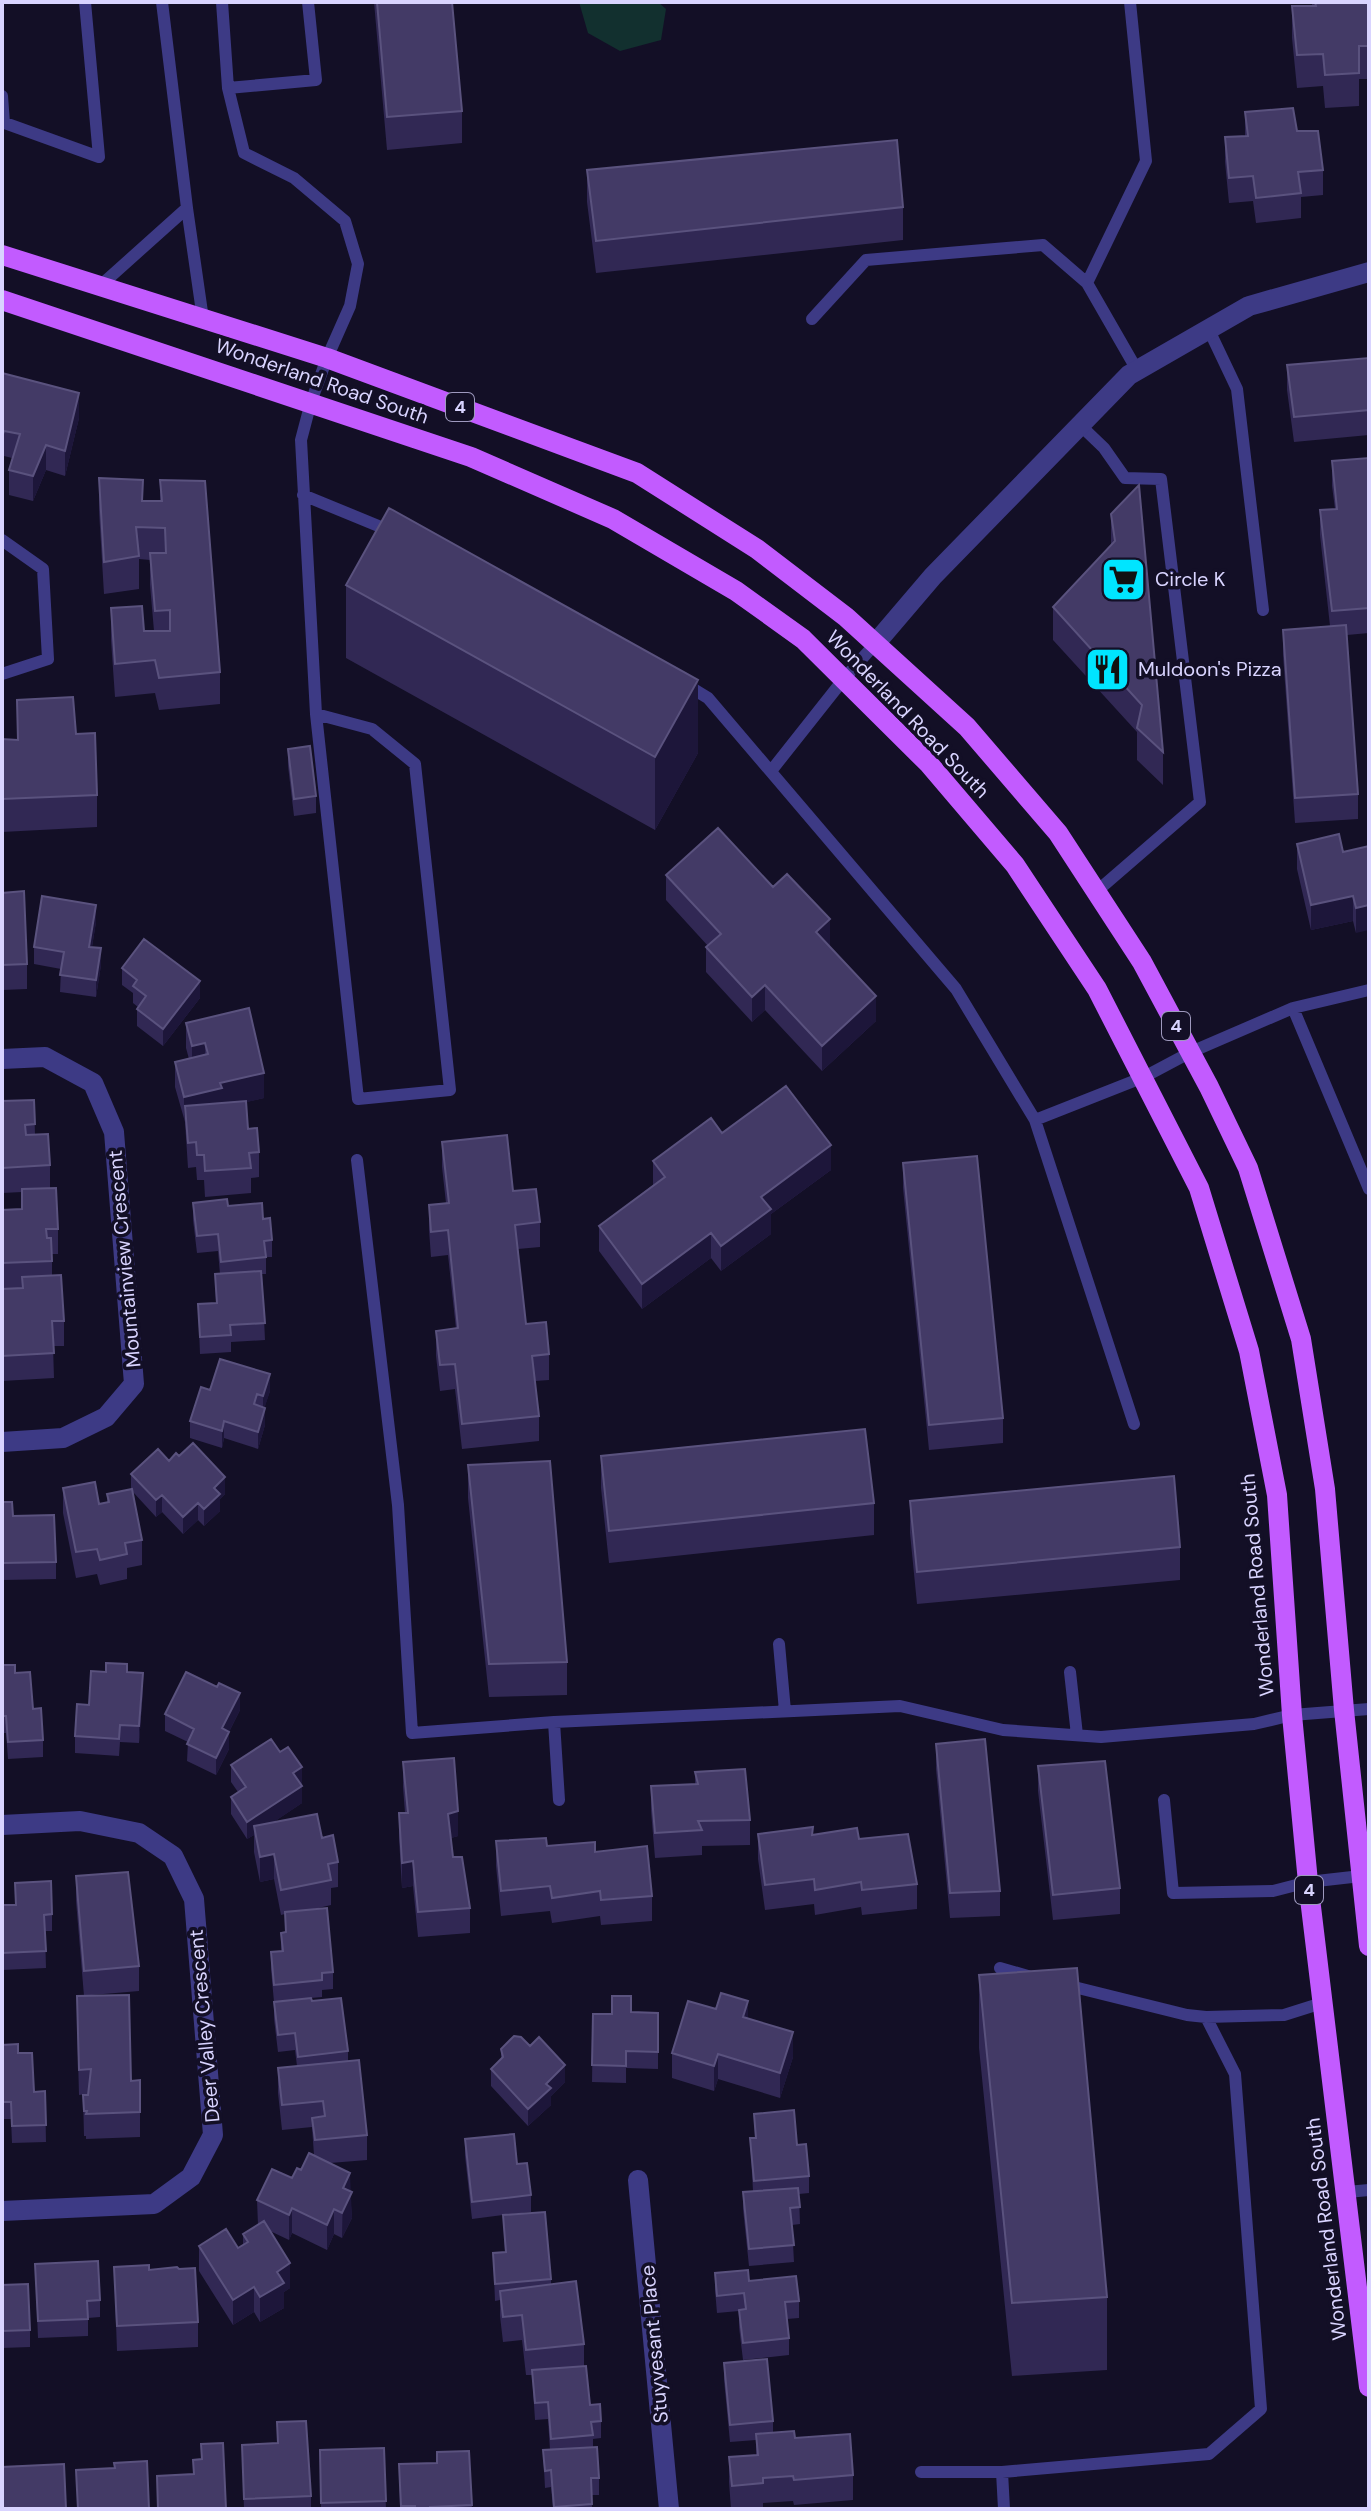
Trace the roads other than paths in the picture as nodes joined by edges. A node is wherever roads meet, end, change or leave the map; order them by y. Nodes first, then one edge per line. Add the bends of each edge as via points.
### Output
1 (85, 2) edge
2 (162, 2) edge
3 (222, 2) edge
4 (308, 2) edge
5 (1130, 2) edge
6 (228, 88) junction
7 (2, 96) edge
8 (3, 122) edge
9 (187, 208) junction
10 (2, 255) edge
11 (1369, 272) edge
12 (1087, 283) junction
13 (100, 286) junction
14 (2, 300) edge
15 (203, 319) junction
16 (812, 319) dead end
17 (1209, 330) junction
18 (327, 358) junction
19 (1137, 370) junction
20 (311, 402) junction
21 (1079, 424) junction
22 (303, 495) junction
23 (402, 535) edge
24 (2, 540) edge
25 (1263, 610) dead end
26 (875, 644) junction
27 (2, 674) edge
28 (669, 675) edge
29 (843, 680) junction
30 (316, 714) junction
31 (771, 771) junction
32 (1096, 892) junction
33 (1369, 990) edge
34 (1293, 1008) junction
35 (1191, 1052) junction
36 (2, 1059) edge
37 (1144, 1077) junction
38 (1035, 1120) junction
39 (357, 1160) dead end
40 (1369, 1189) edge
41 (1134, 1424) dead end
42 (2, 1442) edge
43 (779, 1644) dead end
44 (1070, 1672) dead end
45 (1369, 1709) edge
46 (1344, 1710) junction
47 (785, 1711) junction
48 (1292, 1715) junction
49 (554, 1722) junction
50 (1077, 1735) junction
51 (559, 1800) dead end
52 (1164, 1800) dead end
53 (2, 1825) edge
54 (1361, 1876) junction
55 (1308, 1882) junction
56 (1369, 1938) edge
57 (1000, 1968) dead end
58 (1044, 1979) edge
59 (1058, 1983) edge
60 (1322, 2003) junction
61 (1206, 2017) junction
62 (638, 2180) dead end
63 (1369, 2190) edge
64 (1347, 2192) junction
65 (2, 2211) edge
66 (1369, 2387) edge
67 (921, 2472) dead end
68 (1002, 2472) junction
69 (669, 2509) edge
70 (1004, 2509) edge

1 - 8 lane via 99,157
2 - 9 lane
3 - 6 lane
4 - 6 lane via 316,80
5 - 12 lane via 1146,161
6 - 18 lane via 244,153 294,178 345,221 358,264 350,306
7 - 8 lane
9 - 13 lane
9 - 15 lane
10 - 13 main road, Wonderland Road South / 4
11 - 17 street via 1249,306
12 - 16 lane via 1043,245 866,260
12 - 19 lane
13 - 15 main road, Wonderland Road South / 4
14 - 20 main road, Wonderland Road South / 4
15 - 18 main road, Wonderland Road South / 4
17 - 19 street
17 - 25 lane via 1237,389
18 - 20 lane
18 - 26 main road, Wonderland Road South / 4 via 637,473 757,549
19 - 21 street
20 - 22 lane via 301,440
20 - 29 main road, Wonderland Road South / 4 via 471,457 613,519 736,591 803,639
21 - 26 street
21 - 32 lane via 1125,478 1161,479 1200,802
22 - 23 lane
22 - 30 lane
24 - 27 lane via 43,569 48,659
26 - 29 lane
26 - 32 main road, Wonderland Road South / 4 via 967,727 1058,833
28 - 31 lane via 708,698
29 - 31 lane
29 - 37 main road, Wonderland Road South / 4 via 929,764 1015,865 1097,989
30 - 30 lane via 372,729 415,764 450,1090 358,1099
31 - 38 lane via 956,989
32 - 35 main road, Wonderland Road South / 4
33 - 34 lane
34 - 35 lane
34 - 40 lane
35 - 37 lane
35 - 46 main road, Wonderland Road South / 4 via 1248,1168 1301,1339 1325,1489
36 - 42 street, Mountainview Crescent via 45,1057 93,1083 114,1132 134,1384 106,1417 63,1438
37 - 38 lane
37 - 48 main road, Wonderland Road South / 4 via 1199,1188 1249,1351 1277,1495
38 - 41 lane
39 - 49 lane via 398,1505 412,1733
43 - 47 lane
44 - 50 lane
45 - 46 lane
46 - 48 lane
46 - 54 main road, Wonderland Road South / 4
47 - 49 lane
47 - 50 lane via 900,1706 1003,1730
48 - 50 lane via 1254,1724
48 - 55 main road, Wonderland Road South / 4
49 - 51 lane
52 - 55 lane via 1173,1893 1273,1891
53 - 65 street, Deer Valley Crescent via 80,1821 139,1833 173,1856 194,1899 213,2135 191,2177 154,2204
54 - 55 lane
54 - 56 main road, Wonderland Road South / 4
55 - 60 main road, Wonderland Road South / 4
57 - 58 lane
59 - 61 lane
60 - 61 lane via 1284,2015
60 - 64 main road, Wonderland Road South / 4
61 - 68 lane via 1235,2074 1261,2409 1209,2454
62 - 69 street, Stuyvesant Place
63 - 64 lane
64 - 66 main road, Wonderland Road South / 4
67 - 68 lane
68 - 70 lane

